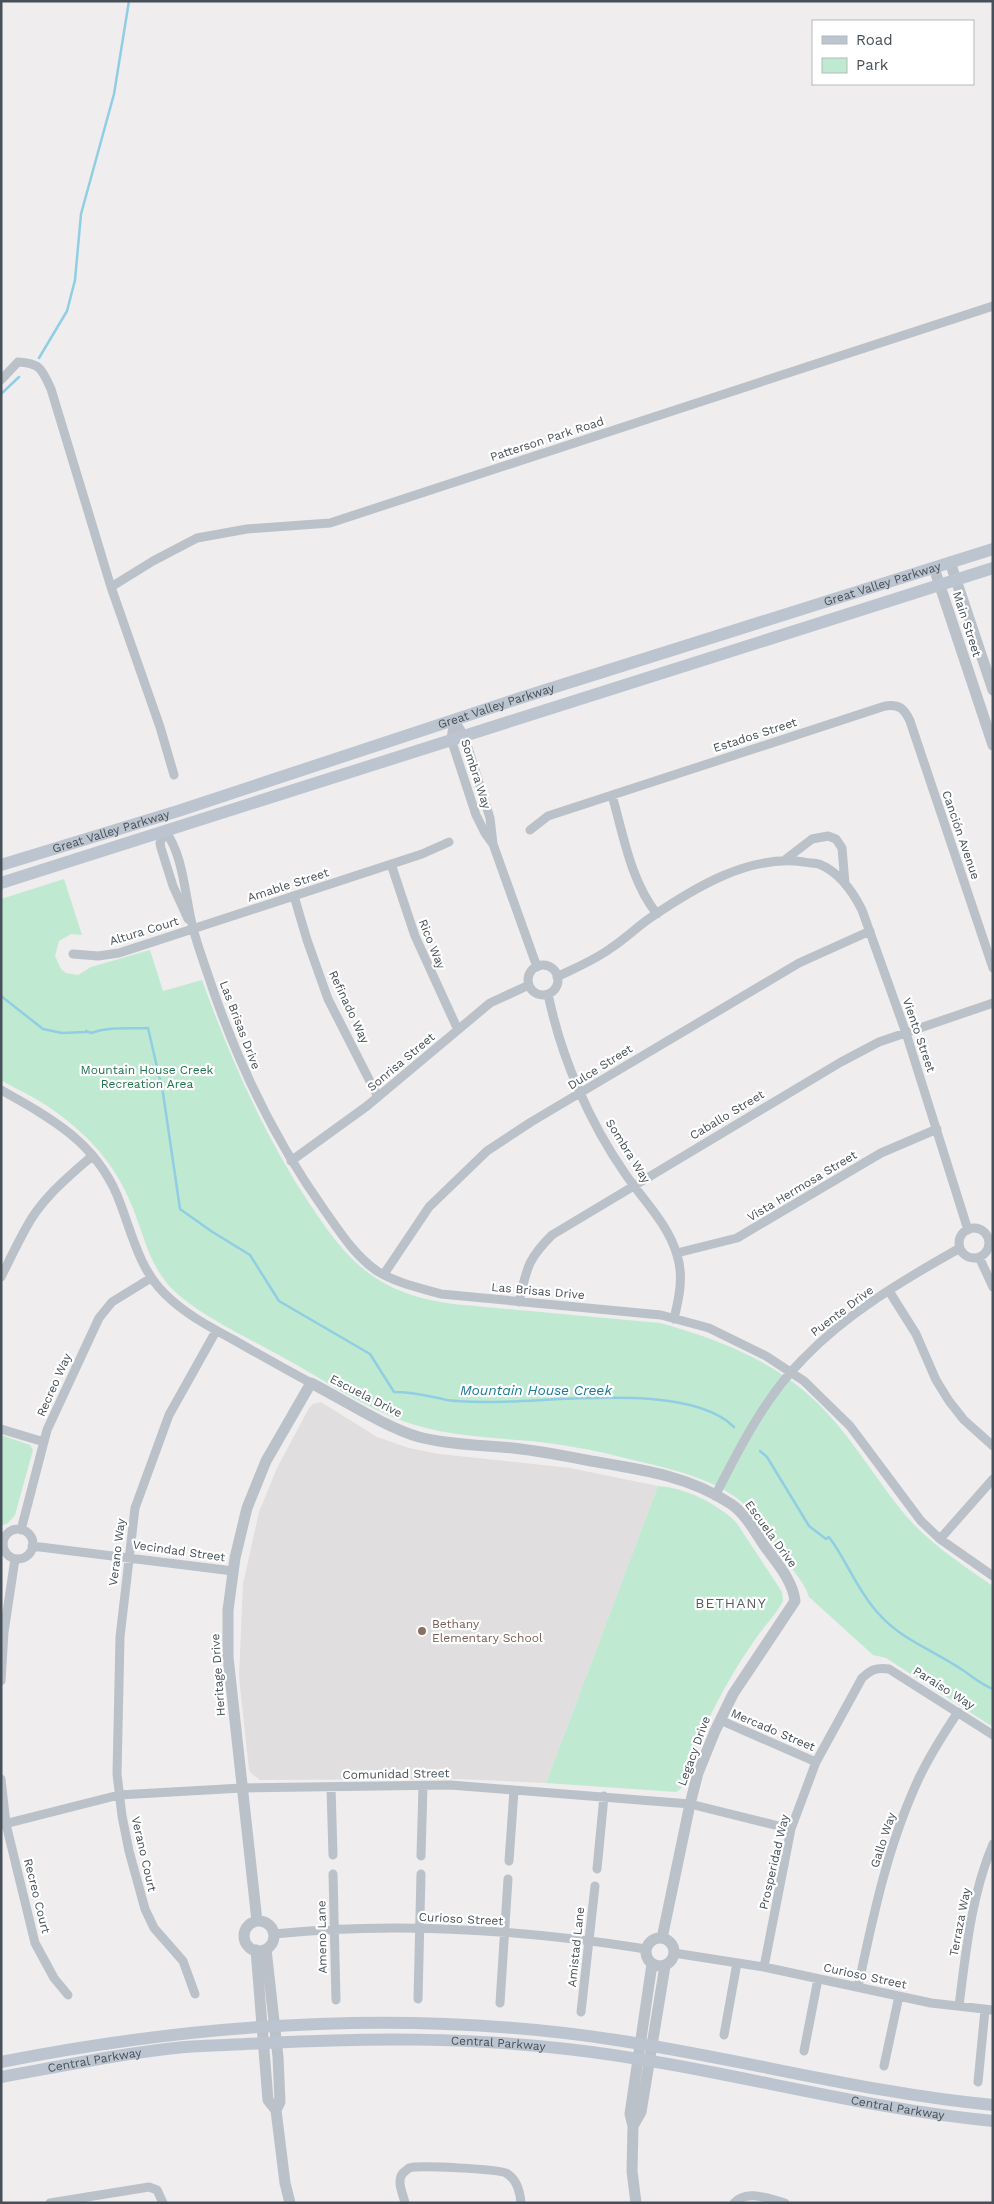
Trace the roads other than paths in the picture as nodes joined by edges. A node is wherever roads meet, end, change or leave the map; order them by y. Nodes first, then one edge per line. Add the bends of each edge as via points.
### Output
1 (993, 306) edge
2 (1, 380) edge
3 (993, 549) edge
4 (950, 562) junction
5 (934, 568) junction
6 (993, 568) edge
7 (956, 580) junction
8 (940, 585) junction
9 (112, 587) junction
10 (993, 690) edge
11 (905, 710) joint
12 (454, 720) junction
13 (464, 735) junction
14 (451, 739) junction
15 (993, 745) edge
16 (174, 775) dead end
17 (612, 795) junction
18 (178, 811) junction
19 (530, 830) dead end
20 (165, 831) junction
21 (449, 842) dead end
22 (493, 844) junction
23 (786, 859) junction
24 (391, 864) junction
25 (1, 866) edge
26 (1, 883) edge
27 (845, 884) junction
28 (294, 896) junction
29 (657, 914) junction
30 (193, 928) junction
31 (870, 931) junction
32 (73, 954) dead end
33 (537, 967) junction
34 (993, 968) edge
35 (557, 977) junction
36 (530, 985) junction
37 (548, 994) junction
38 (993, 1003) edge
39 (458, 1030) junction
40 (906, 1033) junction
41 (1, 1090) edge
42 (581, 1093) junction
43 (378, 1097) junction
44 (937, 1129) junction
45 (91, 1157) junction
46 (290, 1161) junction
47 (633, 1185) junction
48 (968, 1230) junction
49 (990, 1234) edge
50 (960, 1248) junction
51 (677, 1253) junction
52 (980, 1257) junction
53 (384, 1274) junction
54 (1, 1277) edge
55 (151, 1278) junction
56 (993, 1287) edge
57 (889, 1291) junction
58 (519, 1302) junction
59 (674, 1319) junction
60 (216, 1330) junction
61 (792, 1371) junction
62 (311, 1383) junction
63 (1, 1429) edge
64 (44, 1442) junction
65 (993, 1446) edge
66 (993, 1480) edge
67 (715, 1496) junction
68 (21, 1530) junction
69 (940, 1539) junction
70 (2, 1543) edge
71 (32, 1546) junction
72 (129, 1557) junction
73 (15, 1559) junction
74 (233, 1571) junction
75 (993, 1576) edge
76 (794, 1593) joint
77 (879, 1667) joint
78 (1, 1681) edge
79 (958, 1712) junction
80 (720, 1720) junction
81 (993, 1735) edge
82 (816, 1762) junction
83 (1, 1779) edge
84 (423, 1786) junction
85 (331, 1787) junction
86 (242, 1788) junction
87 (514, 1790) junction
88 (119, 1795) junction
89 (604, 1796) junction
90 (690, 1804) junction
91 (4, 1824) edge
92 (792, 1829) junction
93 (993, 1844) edge
94 (333, 1855) dead end
95 (421, 1856) dead end
96 (509, 1861) dead end
97 (597, 1869) dead end
98 (333, 1874) dead end
99 (421, 1874) dead end
100 (508, 1879) dead end
101 (595, 1886) dead end
102 (257, 1921) junction
103 (334, 1929) junction
104 (419, 1929) junction
105 (504, 1933) junction
106 (274, 1934) junction
107 (662, 1938) junction
108 (589, 1940) junction
109 (261, 1949) junction
110 (646, 1949) junction
111 (674, 1953) junction
112 (737, 1963) junction
113 (652, 1964) junction
114 (665, 1966) junction
115 (764, 1966) junction
116 (818, 1980) junction
117 (858, 1987) junction
118 (195, 1994) dead end
119 (68, 1995) dead end
120 (899, 1996) junction
121 (418, 1999) dead end
122 (336, 2000) dead end
123 (500, 2003) dead end
124 (959, 2006) junction
125 (989, 2010) edge
126 (581, 2012) dead end
127 (270, 2027) junction
128 (724, 2035) dead end
129 (270, 2043) junction
130 (646, 2045) junction
131 (804, 2051) dead end
132 (644, 2060) junction
133 (1, 2062) edge
134 (884, 2066) dead end
135 (1, 2078) edge
136 (978, 2082) dead end
137 (993, 2106) edge
138 (993, 2121) edge
139 (735, 2202) edge
140 (50, 2203) edge
141 (163, 2203) edge
142 (290, 2203) edge
143 (405, 2203) edge
144 (521, 2203) edge
145 (636, 2203) edge
146 (785, 2203) edge

1 - 9 street, Patterson Park Road via 330,523 247,529 197,538
2 - 9 street via 18,362 31,362 42,369
3 - 4 main road, Great Valley Parkway
4 - 5 main road, Great Valley Parkway
4 - 7 street, Main Street
5 - 8 street, Main Street
5 - 12 main road, Great Valley Parkway
6 - 7 main road, Great Valley Parkway
7 - 8 main road, Great Valley Parkway
7 - 10 street, Main Street
8 - 13 main road, Great Valley Parkway
8 - 15 street, Main Street
9 - 16 street
11 - 17 street, Estados Street via 896,705 885,706
11 - 34 street, Canción Avenue
12 - 13 street, Sombra Way
12 - 14 street, Sombra Way
12 - 18 main road, Great Valley Parkway
13 - 14 main road, Great Valley Parkway
13 - 22 street, Sombra Way via 490,818
14 - 20 main road, Great Valley Parkway
14 - 22 street, Sombra Way via 476,815
17 - 19 street, Estados Street via 548,816
17 - 29 street via 643,892
18 - 20 main road
18 - 25 main road, Great Valley Parkway
20 - 26 main road, Great Valley Parkway
20 - 30 street, Las Brisas Drive via 161,848 173,886
21 - 24 street, Amable Street
22 - 33 street, Sombra Way
23 - 27 street, Viento Street via 819,864
23 - 27 street via 812,839 828,836 842,848
23 - 29 street via 747,866 701,887
24 - 28 street, Amable Street
24 - 39 street, Rico Way via 415,936
27 - 31 street, Viento Street via 855,894
28 - 30 street, Amable Street
28 - 43 street, Refinado Way via 328,999
29 - 35 street via 610,949
30 - 32 street, Altura Court via 119,953 98,956
30 - 46 street, Las Brisas Drive via 223,1022 250,1084
31 - 40 street, Viento Street
31 - 42 street, Dulce Street via 799,963
33 - 35 street via 550,967
33 - 36 street via 530,973
35 - 37 street via 556,988
36 - 37 street via 536,993
36 - 39 street, Sonrisa Street via 490,1003
37 - 42 street, Sombra Way via 562,1050
38 - 40 street, Caballo Street
39 - 43 street, Sonrisa Street
40 - 44 street, Viento Street
40 - 47 street, Caballo Street via 879,1042 841,1062
41 - 45 street, Escuela Drive via 66,1129
42 - 47 street, Sombra Way via 607,1145
42 - 53 street, Dulce Street via 487,1151 429,1207
43 - 46 street, Sonrisa Street
44 - 48 street, Viento Street
44 - 51 street, Vista Hermosa Street via 881,1153 737,1238
45 - 54 street via 66,1179 26,1227
45 - 55 street, Escuela Drive via 107,1175 117,1194 142,1263
46 - 53 street, Las Brisas Drive via 345,1240 364,1260
47 - 51 street, Sombra Way via 669,1233
47 - 58 street, Caballo Street via 552,1235 533,1254
48 - 49 street via 977,1229
48 - 50 street via 961,1236
49 - 52 street via 988,1248
50 - 52 street via 968,1257
50 - 57 street, Puente Drive
51 - 59 street, Sombra Way via 681,1280
52 - 56 street
53 - 58 street, Las Brisas Drive via 441,1294
55 - 60 street, Escuela Drive via 183,1310
55 - 64 street, Recreo Way via 112,1302 99,1318
57 - 61 street, Puente Drive via 827,1335
57 - 65 street via 916,1334 949,1401 964,1420
58 - 59 street, Las Brisas Drive via 661,1315
59 - 61 street, Las Brisas Drive via 709,1328
60 - 62 street, Escuela Drive
60 - 72 street, Verano Way via 170,1414 135,1508
61 - 67 street, Puente Drive via 770,1401
61 - 69 street, Las Brisas Drive via 850,1426 909,1506
62 - 67 street, Escuela Drive via 418,1436 446,1442 516,1448 646,1471 674,1478
62 - 74 street, Heritage Drive via 266,1461 247,1508
63 - 64 street
64 - 68 street, Recreo Way
66 - 69 street
67 - 76 street, Escuela Drive via 732,1504 741,1513 780,1567
68 - 70 street via 7,1534
68 - 71 street via 31,1538
69 - 75 street, Las Brisas Drive
70 - 73 street via 7,1555
71 - 72 street, Vecindad Street
71 - 73 street via 28,1555
72 - 74 street, Vecindad Street
72 - 88 street, Verano Way via 120,1637
73 - 78 street via 4,1632
74 - 86 street, Heritage Drive via 228,1610 228,1657
76 - 80 street, Legacy Drive via 792,1606 732,1694
77 - 79 street, Paraíso Way via 889,1669
77 - 82 street, Prosperidad Way via 862,1678
79 - 81 street, Paraíso Way
79 - 117 street, Gallo Way via 920,1777 902,1820 885,1870
80 - 82 street, Mercado Street
80 - 90 street, Legacy Drive via 698,1773
82 - 92 street, Prosperidad Way
83 - 91 street
84 - 85 street, Comunidad Street
84 - 87 street, Comunidad Street
84 - 95 street
85 - 86 street, Comunidad Street
85 - 94 street
86 - 88 street, Comunidad Street
86 - 102 street, Heritage Drive
87 - 89 street, Comunidad Street
87 - 96 street
88 - 91 street, Comunidad Street
88 - 118 street, Verano Court via 144,1909 154,1928 183,1961
89 - 90 street, Comunidad Street
89 - 97 street
90 - 92 street, Comunidad Street
90 - 107 street, Legacy Drive
91 - 119 street, Recreo Court via 35,1942 54,1978
92 - 115 street, Prosperidad Way
93 - 124 street, Terraza Way via 984,1865 971,1918
98 - 103 street, Ameno Lane
99 - 104 street
100 - 105 street
101 - 108 street, Amistad Lane
102 - 106 street via 270,1926
102 - 109 street via 248,1926 245,1936 248,1945
103 - 104 street, Curioso Street
103 - 106 street, Curioso Street
103 - 122 street, Ameno Lane
104 - 105 street, Curioso Street
104 - 121 street
105 - 108 street, Curioso Street
105 - 123 street
106 - 109 street via 272,1944
107 - 110 street via 653,1939
107 - 111 street via 670,1941
108 - 110 street, Curioso Street
108 - 126 street, Amistad Lane
109 - 127 street
110 - 113 street via 646,1957
111 - 112 street, Curioso Street
111 - 114 street via 672,1961
112 - 115 street, Curioso Street
112 - 128 street
113 - 114 street
113 - 130 street
114 - 130 street
115 - 116 street, Curioso Street
116 - 117 street, Curioso Street
116 - 131 street
117 - 120 street, Curioso Street
120 - 124 street, Curioso Street
120 - 134 street
124 - 125 street, Curioso Street
125 - 136 street
127 - 129 street
127 - 130 main road, Central Parkway via 453,2024 560,2033
127 - 133 main road, Central Parkway via 142,2038
129 - 132 main road, Central Parkway via 336,2039 452,2040 567,2049
129 - 135 main road, Central Parkway via 184,2048
129 - 142 street via 268,2100 276,2110
130 - 132 street
130 - 137 main road, Central Parkway via 922,2097
132 - 138 main road, Central Parkway via 919,2112
132 - 145 street via 630,2114
139 - 146 street via 750,2195
140 - 141 street via 149,2187 157,2190
143 - 144 street via 400,2185 404,2172 410,2168 431,2167 502,2171 517,2184

